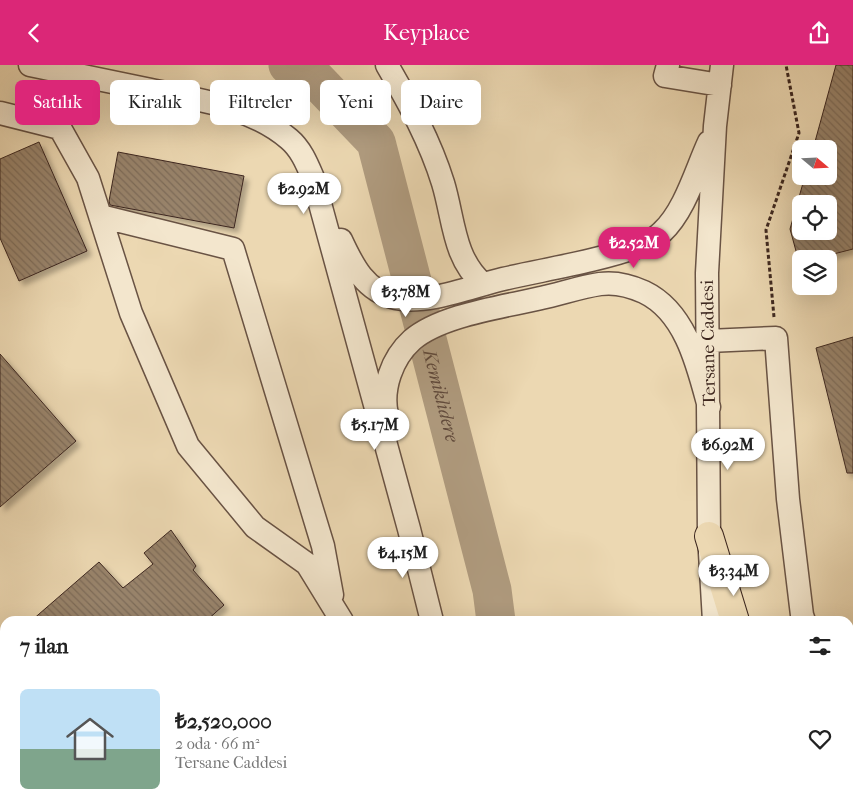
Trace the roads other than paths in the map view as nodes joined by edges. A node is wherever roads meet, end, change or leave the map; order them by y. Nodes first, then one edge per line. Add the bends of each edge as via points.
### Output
1 (30, 65) edge
2 (387, 65) edge
3 (668, 65) edge
4 (721, 75) edge
5 (0, 113) edge
6 (715, 126) junction
7 (313, 178) junction
8 (100, 216) junction
9 (476, 287) junction
10 (708, 341) junction
11 (709, 407) junction
12 (409, 529) junction
13 (709, 536) junction
14 (712, 581) junction
15 (338, 615) edge
16 (431, 616) edge
17 (714, 616) edge
18 (720, 616) edge
19 (734, 616) edge
20 (802, 616) edge

1 - 7 street via 243,113 291,140 300,150
2 - 9 street via 426,138 443,183 460,251
3 - 4 street via 665,76
4 - 6 street, Tersane Caddesi
5 - 8 street via 60,128 88,178
6 - 9 street via 678,213 662,233 642,245
6 - 10 street, Tersane Caddesi
7 - 9 street via 352,264 359,275 376,289 408,300
7 - 12 street
8 - 15 street via 131,313 188,446 255,527 307,564
8 - 15 street via 233,249 323,547
10 - 11 street, Tersane Caddesi
10 - 20 street via 776,338 788,499
11 - 12 street via 695,356 682,331 666,309 644,292 624,285 601,284 471,314 430,328 412,340 402,352 390,376 384,403
11 - 13 street, Tersane Caddesi
12 - 16 street
13 - 14 street, Tersane Caddesi
13 - 19 highway
14 - 17 street, Tersane Caddesi
14 - 18 street

